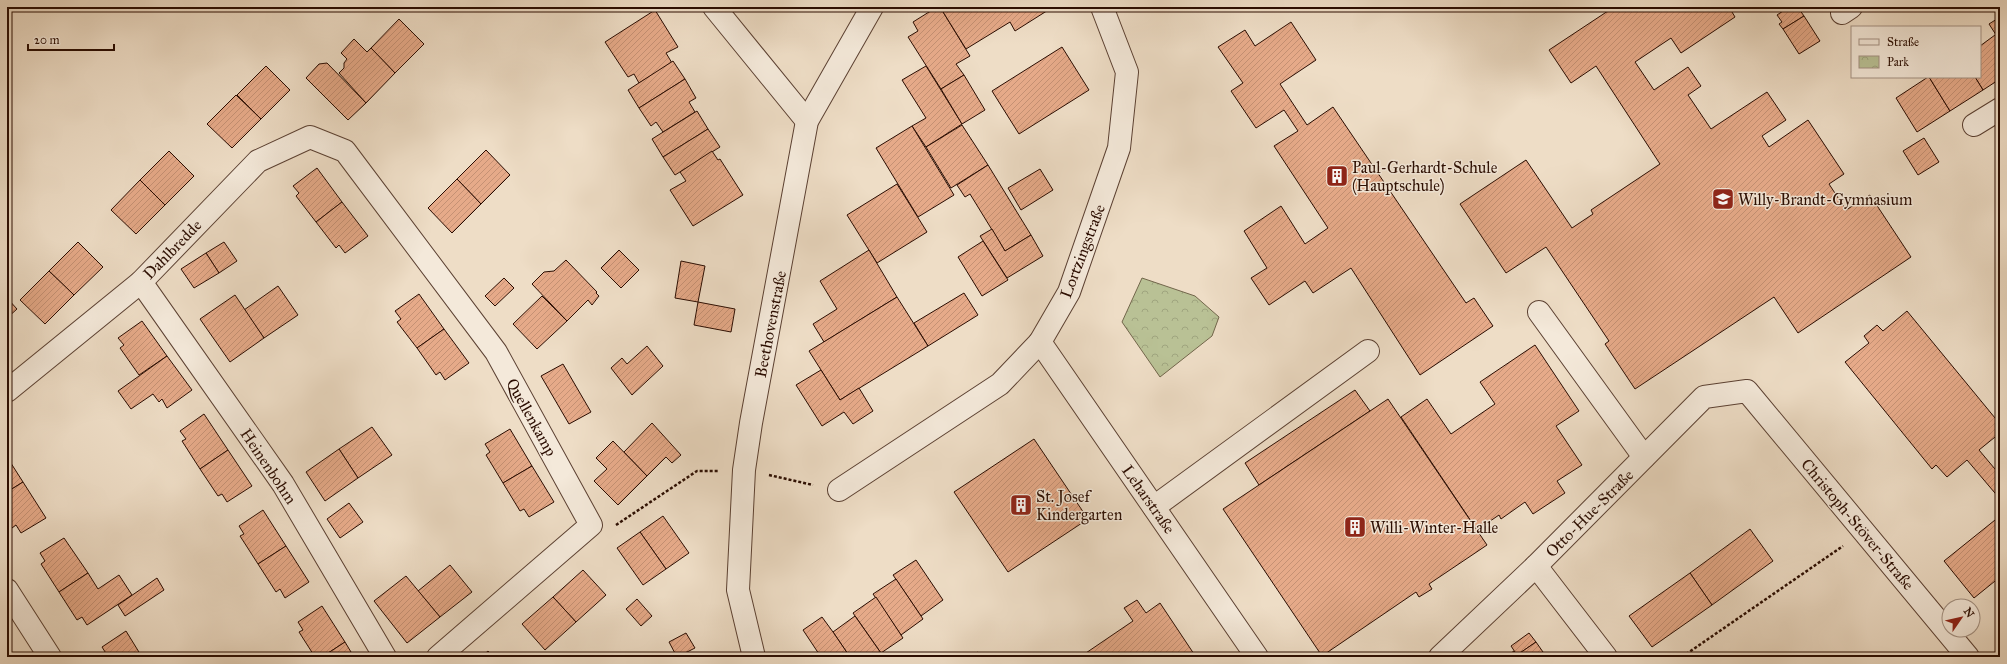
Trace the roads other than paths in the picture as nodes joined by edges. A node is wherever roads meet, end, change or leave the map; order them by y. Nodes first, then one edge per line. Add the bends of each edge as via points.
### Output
1 (714, 7) edge
2 (872, 7) edge
3 (1102, 7) edge
4 (2000, 109) edge
5 (807, 121) junction
6 (1974, 125) dead end
7 (345, 151) joint
8 (141, 282) junction
9 (1539, 312) dead end
10 (1040, 342) junction
11 (1368, 351) dead end
12 (7, 391) edge
13 (1747, 391) joint
14 (1644, 457) junction
15 (839, 490) road end
16 (1154, 507) junction
17 (1536, 566) junction
18 (7, 590) edge
19 (50, 657) edge
20 (385, 657) edge
21 (438, 657) edge
22 (754, 657) edge
23 (1257, 657) edge
24 (1440, 657) edge
25 (1606, 657) edge
26 (1968, 657) edge

1 - 5 street
2 - 5 street, Beethovenstraße
3 - 10 street, Lortzingstraße via 1127,72 1119,148 1069,292
4 - 6 street
5 - 22 street, Beethovenstraße via 744,470 738,590
7 - 8 street, Dahlbredde via 310,137 258,160
7 - 21 street, Quellenkamp via 496,352 591,525
8 - 12 street, Dahlbredde
8 - 20 street, Heinenbohm via 283,484
9 - 14 street
10 - 15 street, Lortzingstraße via 1000,384
10 - 16 street, Leharstraße
11 - 16 street
13 - 14 street, Otto-Hue-Straße via 1704,397
13 - 26 street, Christoph-Stöver-Straße
14 - 17 street, Otto-Hue-Straße
16 - 23 street, Leharstraße
17 - 24 street, Otto-Hue-Straße
17 - 25 street
18 - 19 street

